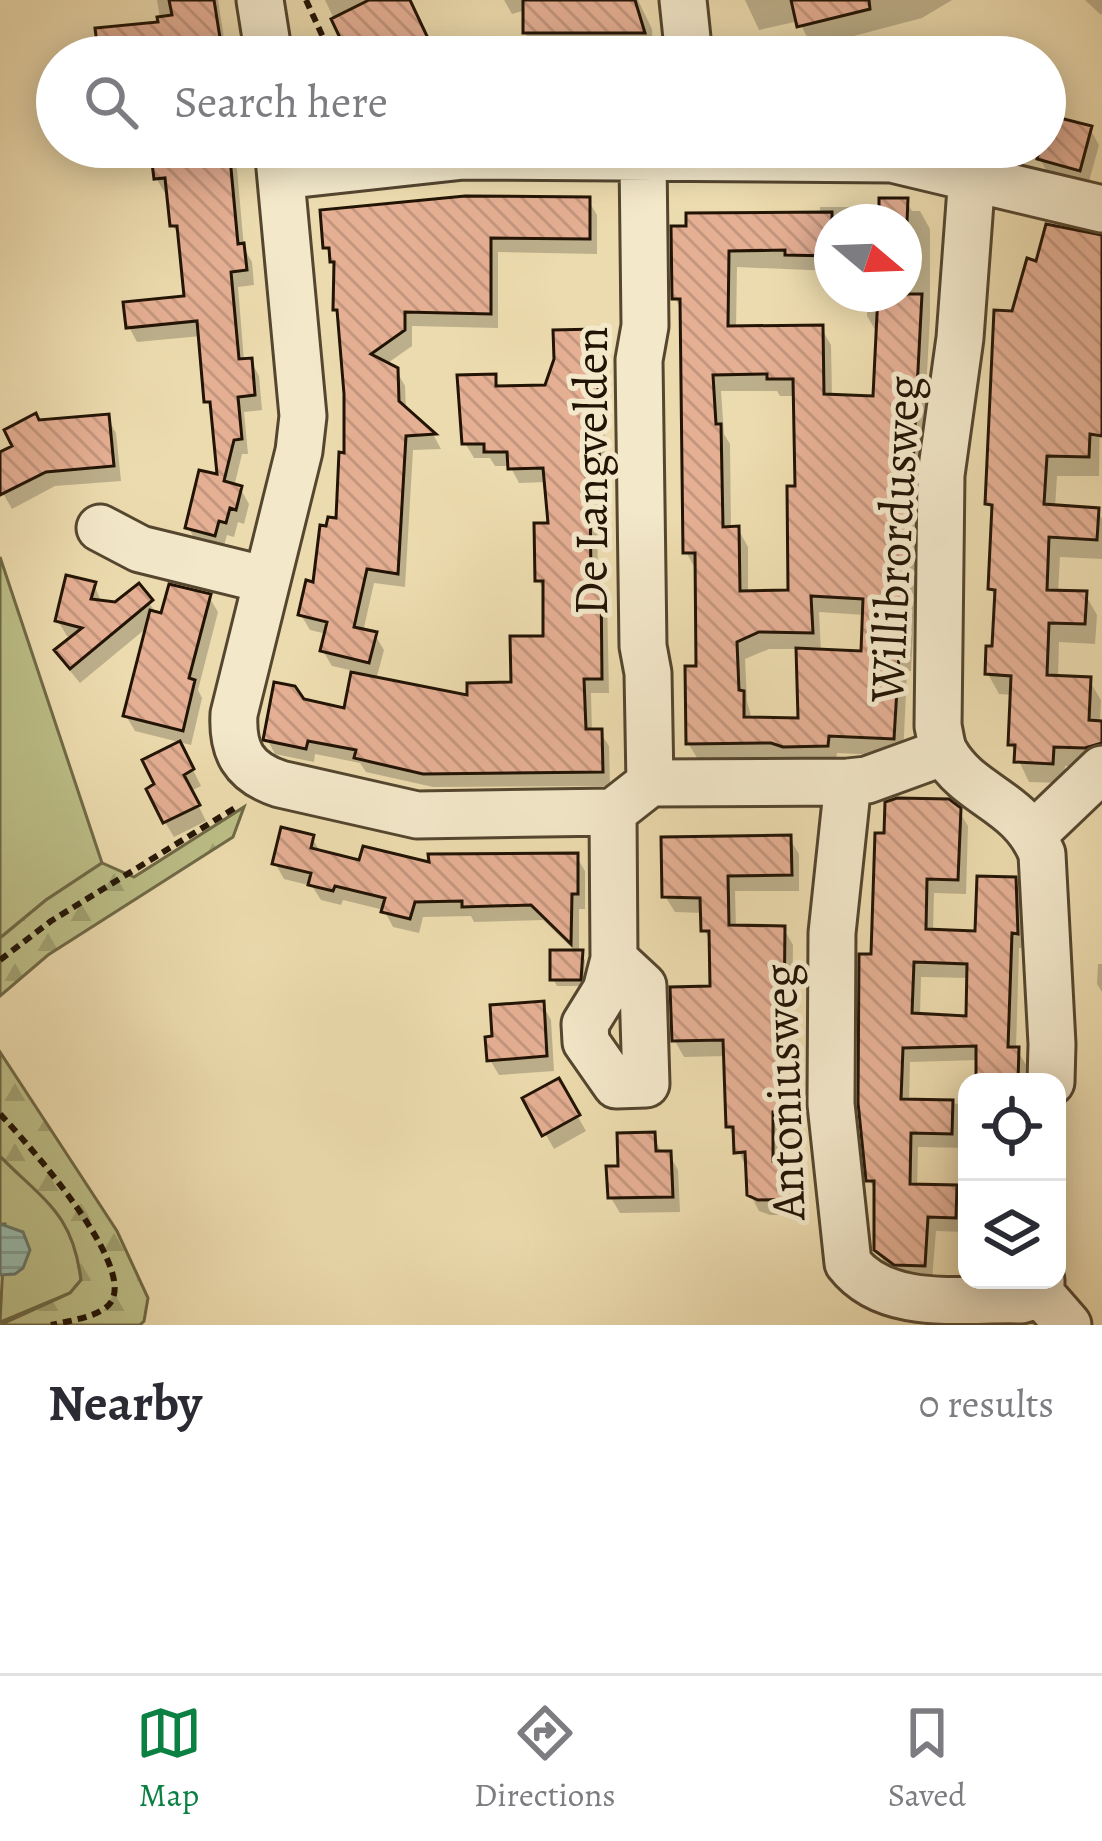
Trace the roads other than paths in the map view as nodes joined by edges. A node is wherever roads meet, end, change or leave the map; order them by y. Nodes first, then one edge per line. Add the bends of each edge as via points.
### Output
1 (260, 0) edge
2 (683, 0) edge
3 (266, 36) edge
4 (687, 36) edge
5 (280, 168) edge
6 (643, 168) edge
7 (937, 168) edge
8 (972, 175) junction
9 (1102, 209) edge
10 (100, 528) dead end
11 (266, 580) junction
12 (944, 752) junction
13 (1102, 770) edge
14 (848, 782) junction
15 (650, 783) junction
16 (613, 812) junction
17 (1034, 834) junction
18 (614, 959) dead end
19 (1051, 1073) edge
20 (1050, 1300) edge

1 - 3 street
2 - 4 street
5 - 11 street via 303,416
6 - 15 street, De Langvelden via 639,360
7 - 8 street
8 - 9 street
8 - 12 street, Willibrordusweg via 941,475
10 - 11 street via 140,549
11 - 16 street via 233,741 262,779 404,814
12 - 14 street
12 - 17 street, Willibrordusweg
13 - 17 street
14 - 15 street
14 - 20 street, Antoniusweg via 832,933 831,1062 848,1263 889,1294
15 - 16 street
16 - 18 street
17 - 19 street via 1043,871

